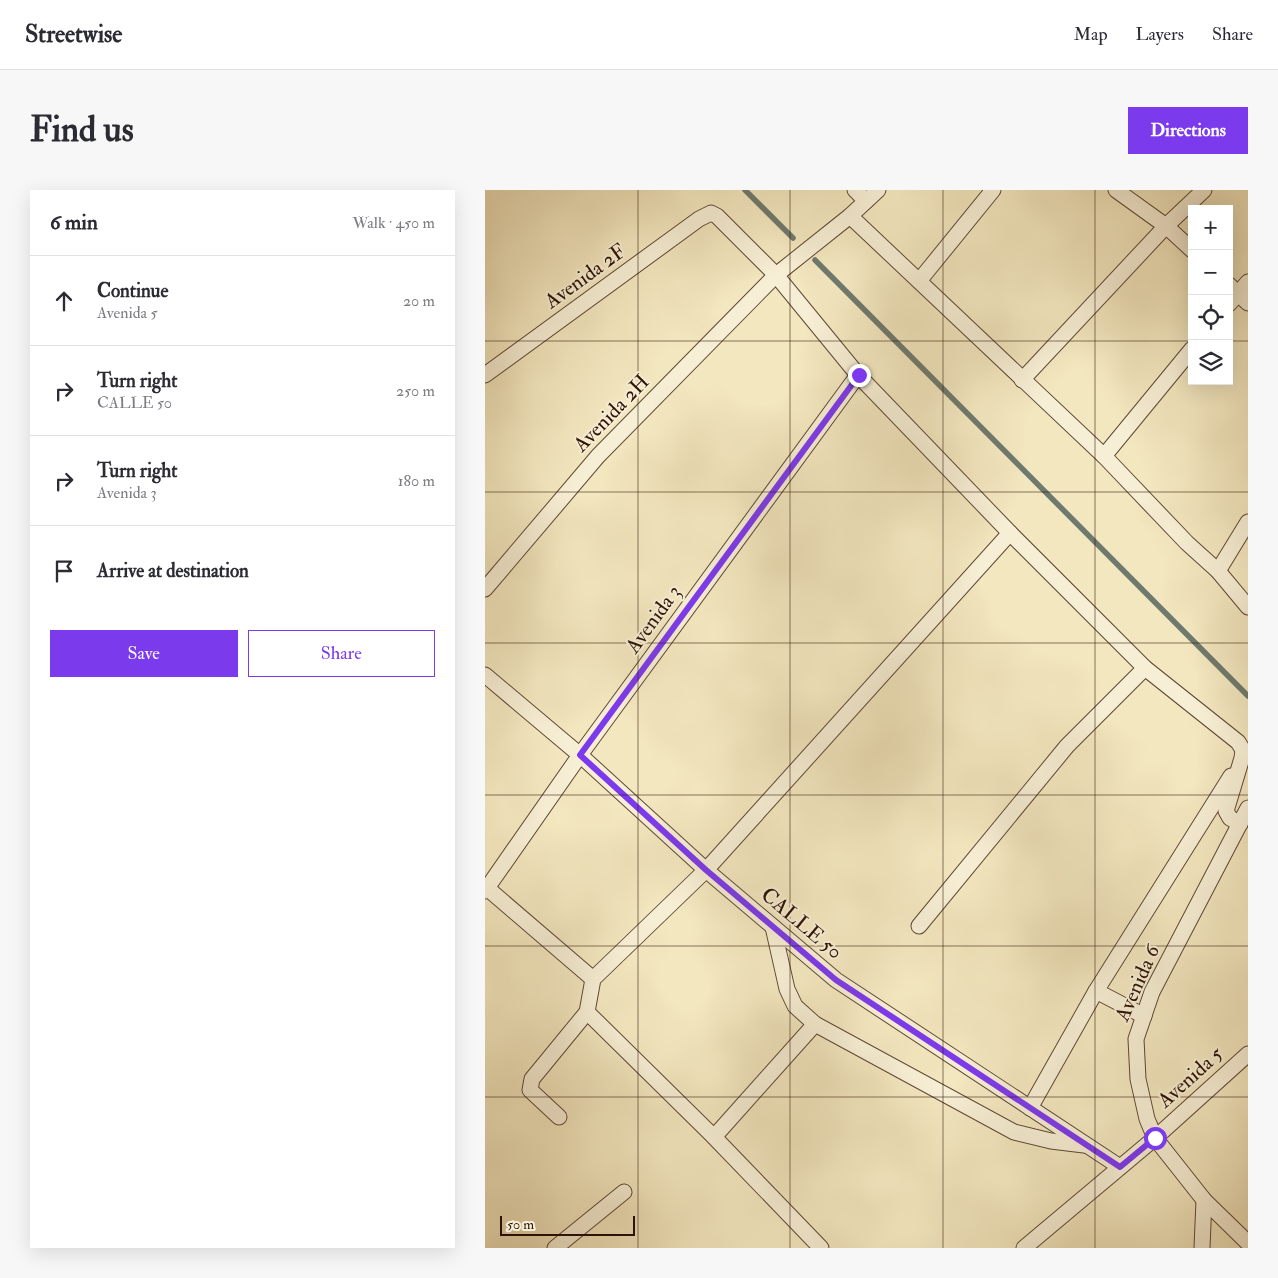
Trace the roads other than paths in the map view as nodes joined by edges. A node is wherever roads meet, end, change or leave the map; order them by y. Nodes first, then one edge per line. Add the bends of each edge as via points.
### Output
1 (855, 190) edge
2 (878, 190) edge
3 (993, 190) edge
4 (1117, 190) edge
5 (1203, 190) edge
6 (866, 201) junction
7 (850, 216) junction
8 (1166, 226) junction
9 (1188, 246) edge
10 (776, 274) junction
11 (919, 281) junction
12 (1188, 355) edge
13 (485, 375) edge
14 (859, 375) junction
15 (1022, 380) junction
16 (1104, 456) junction
17 (1248, 522) edge
18 (1010, 533) junction
19 (1218, 571) junction
20 (485, 589) edge
21 (1248, 607) edge
22 (1145, 668) junction
23 (485, 675) edge
24 (580, 755) junction
25 (1243, 758) junction
26 (1248, 808) edge
27 (1240, 824) junction
28 (706, 870) junction
29 (486, 890) edge
30 (919, 926) dead end
31 (773, 927) junction
32 (593, 979) junction
33 (1096, 991) junction
34 (587, 1012) junction
35 (1144, 1016) junction
36 (815, 1024) junction
37 (1248, 1054) edge
38 (1030, 1108) junction
39 (559, 1117) dead end
40 (714, 1137) junction
41 (1155, 1138) junction
42 (1087, 1146) junction
43 (1120, 1167) junction
44 (624, 1192) dead end
45 (1204, 1200) junction
46 (1248, 1243) edge
47 (555, 1248) edge
48 (821, 1248) edge
49 (1024, 1248) edge
50 (1202, 1248) edge

1 - 6 street
2 - 6 street, Avenida 2H
3 - 11 street
4 - 8 street
5 - 8 street
6 - 7 street, Avenida 2H
7 - 10 street, Avenida 2H
7 - 11 street
8 - 9 street
8 - 15 street
10 - 13 street, Avenida 2F via 711,213
10 - 14 street
10 - 20 street, Avenida 2H via 598,456
11 - 15 street
12 - 16 street
14 - 18 street
14 - 24 street, Avenida 3
15 - 16 street
16 - 19 street
17 - 19 street
18 - 22 street
18 - 28 street
19 - 21 street
22 - 25 street via 1237,742 1243,750
22 - 30 street via 1067,746
23 - 24 street, CALLE 50
24 - 28 street, CALLE 50
24 - 29 street, Avenida 3
25 - 27 street via 1226,811
25 - 33 street
26 - 27 street, Avenida 6
27 - 35 street, Avenida 6 via 1152,992
28 - 31 street, CALLE 50
28 - 32 street
29 - 32 street
31 - 36 street via 787,989 795,1006
31 - 38 street, CALLE 50 via 836,980
32 - 34 street
33 - 35 street
33 - 38 street
34 - 39 street via 530,1084 530,1090
34 - 40 street
35 - 41 street, Avenida 6 via 1136,1039 1138,1079
36 - 40 street
36 - 42 street via 1014,1132
37 - 41 street, Avenida 5
38 - 42 street, CALLE 50
40 - 48 street
41 - 43 street, Avenida 5
41 - 45 street, Avenida 6
42 - 43 street, CALLE 50
43 - 49 street, Avenida 5
44 - 47 street
45 - 46 street, Avenida 6
45 - 50 street

